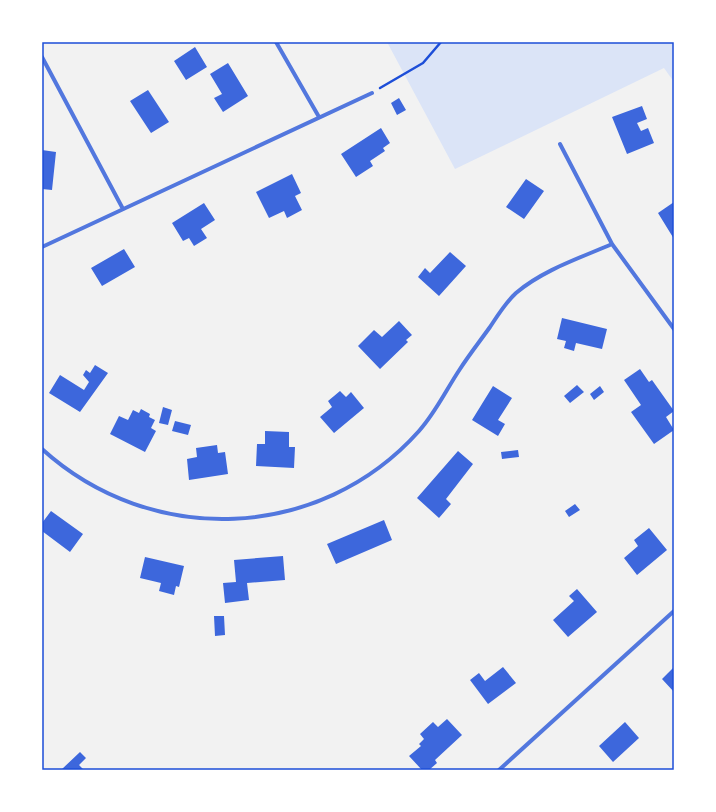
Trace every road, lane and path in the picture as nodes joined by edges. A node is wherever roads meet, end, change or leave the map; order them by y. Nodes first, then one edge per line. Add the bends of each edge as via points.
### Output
1 (276, 42) edge
2 (441, 42) edge
3 (42, 57) edge
4 (372, 93) joint
5 (319, 117) junction
6 (560, 144) dead end
7 (123, 209) junction
8 (612, 244) junction
9 (42, 247) edge
10 (674, 329) edge
11 (42, 448) edge
12 (674, 611) edge
13 (499, 770) edge

1 - 5 street
2 - 4 path via 423,63
3 - 7 street
4 - 5 street
5 - 7 street
6 - 8 street
7 - 9 street
8 - 10 street
8 - 11 street via 528,283 514,295 459,370 441,402 394,456 364,478 333,495 299,508 264,516 227,520 191,518 156,511 121,500 88,484
12 - 13 street

